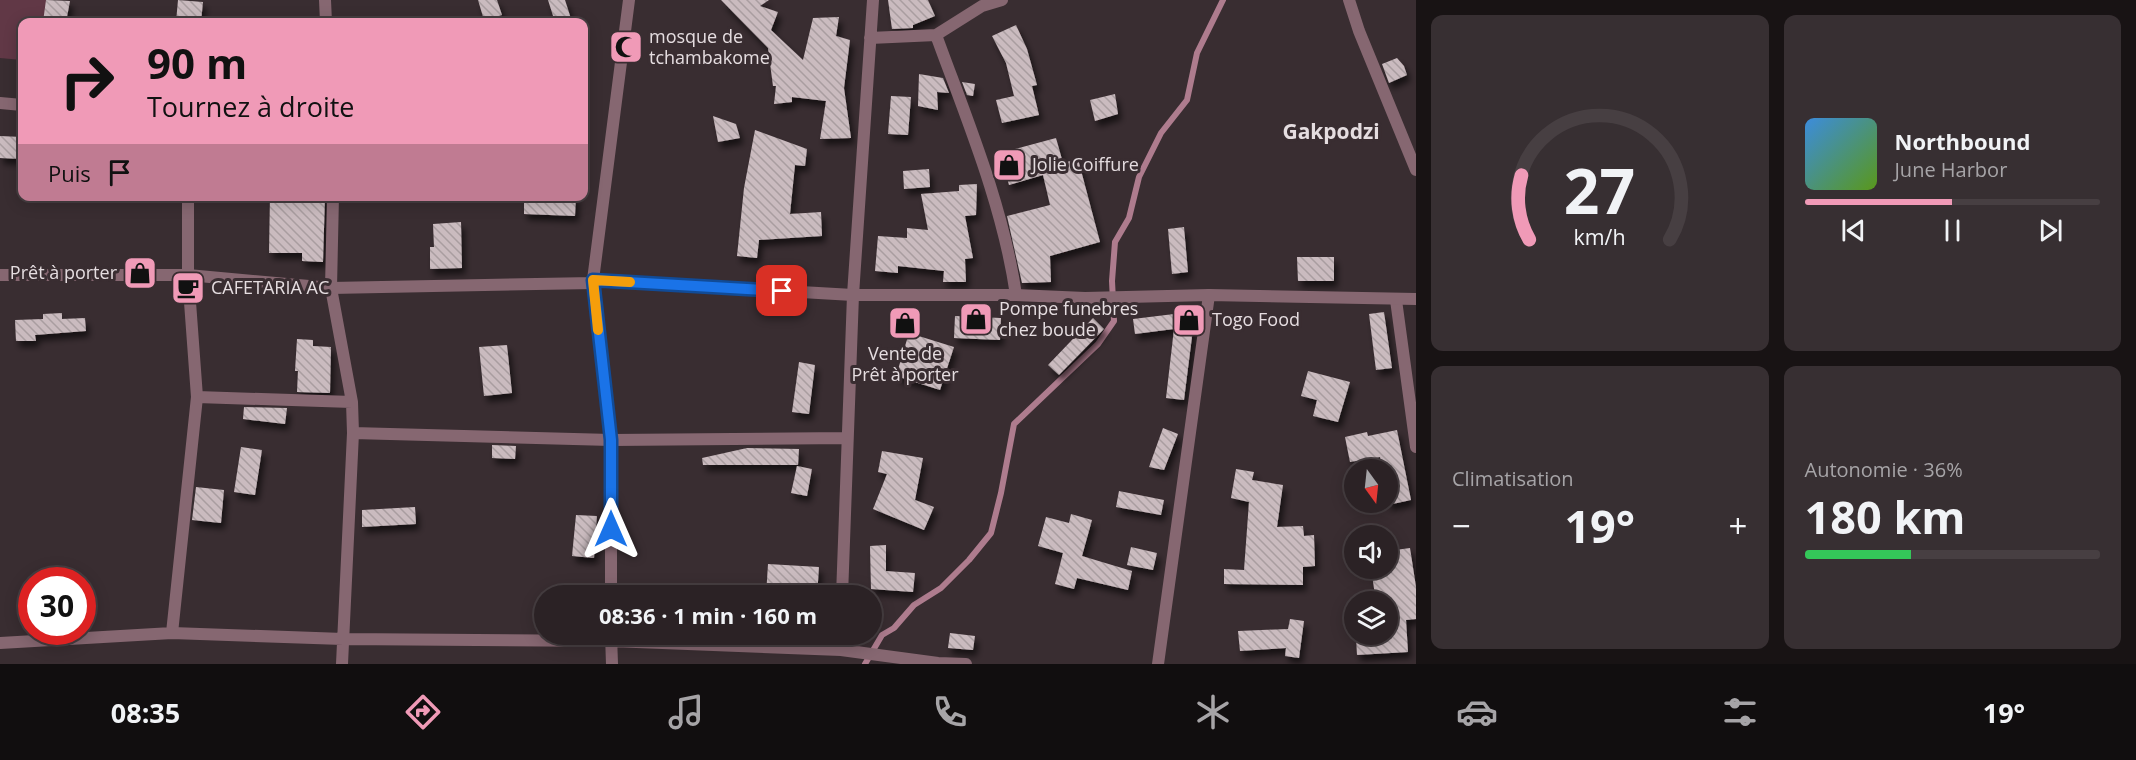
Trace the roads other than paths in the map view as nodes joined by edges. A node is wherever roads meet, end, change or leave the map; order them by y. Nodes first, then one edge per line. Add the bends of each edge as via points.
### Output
1 (325, 0) edge
2 (629, 0) edge
3 (873, 0) edge
4 (1002, 0) edge
5 (1349, 0) edge
6 (326, 18) edge
7 (936, 35) junction
8 (870, 38) junction
9 (0, 103) edge
10 (18, 105) edge
11 (1416, 170) edge
12 (188, 201) edge
13 (333, 201) edge
14 (0, 274) edge
15 (188, 275) junction
16 (593, 281) junction
17 (331, 288) junction
18 (1016, 295) junction
19 (1209, 295) junction
20 (853, 296) junction
21 (1416, 299) edge
22 (1396, 300) junction
23 (197, 397) junction
24 (352, 402) junction
25 (353, 433) junction
26 (848, 438) junction
27 (611, 440) junction
28 (1416, 447) edge
29 (611, 585) edge
30 (842, 585) edge
31 (172, 633) junction
32 (534, 638) edge
33 (343, 639) junction
34 (0, 643) edge
35 (611, 645) edge
36 (745, 645) edge
37 (841, 645) edge
38 (841, 650) junction
39 (938, 663) edge
40 (342, 664) edge
41 (612, 664) edge
42 (966, 664) edge
43 (1158, 664) edge

1 - 6 street
2 - 16 street
3 - 8 street
4 - 7 street via 982,6
5 - 11 street
7 - 8 street
7 - 18 street via 983,164
8 - 20 street
9 - 10 street
12 - 15 street
13 - 17 street
14 - 15 street
15 - 17 street
15 - 23 street
16 - 17 street
16 - 20 street
16 - 27 street
17 - 24 street
18 - 19 street
18 - 20 street
19 - 22 street
19 - 43 street
20 - 26 street
21 - 22 street
22 - 28 street
23 - 24 street
23 - 31 street
24 - 25 street
25 - 27 street
25 - 33 street
26 - 27 street
26 - 30 street
27 - 29 street
31 - 33 street
31 - 34 street
32 - 33 street
33 - 40 street
35 - 41 street
36 - 38 street
37 - 38 street
38 - 39 street
39 - 42 street

